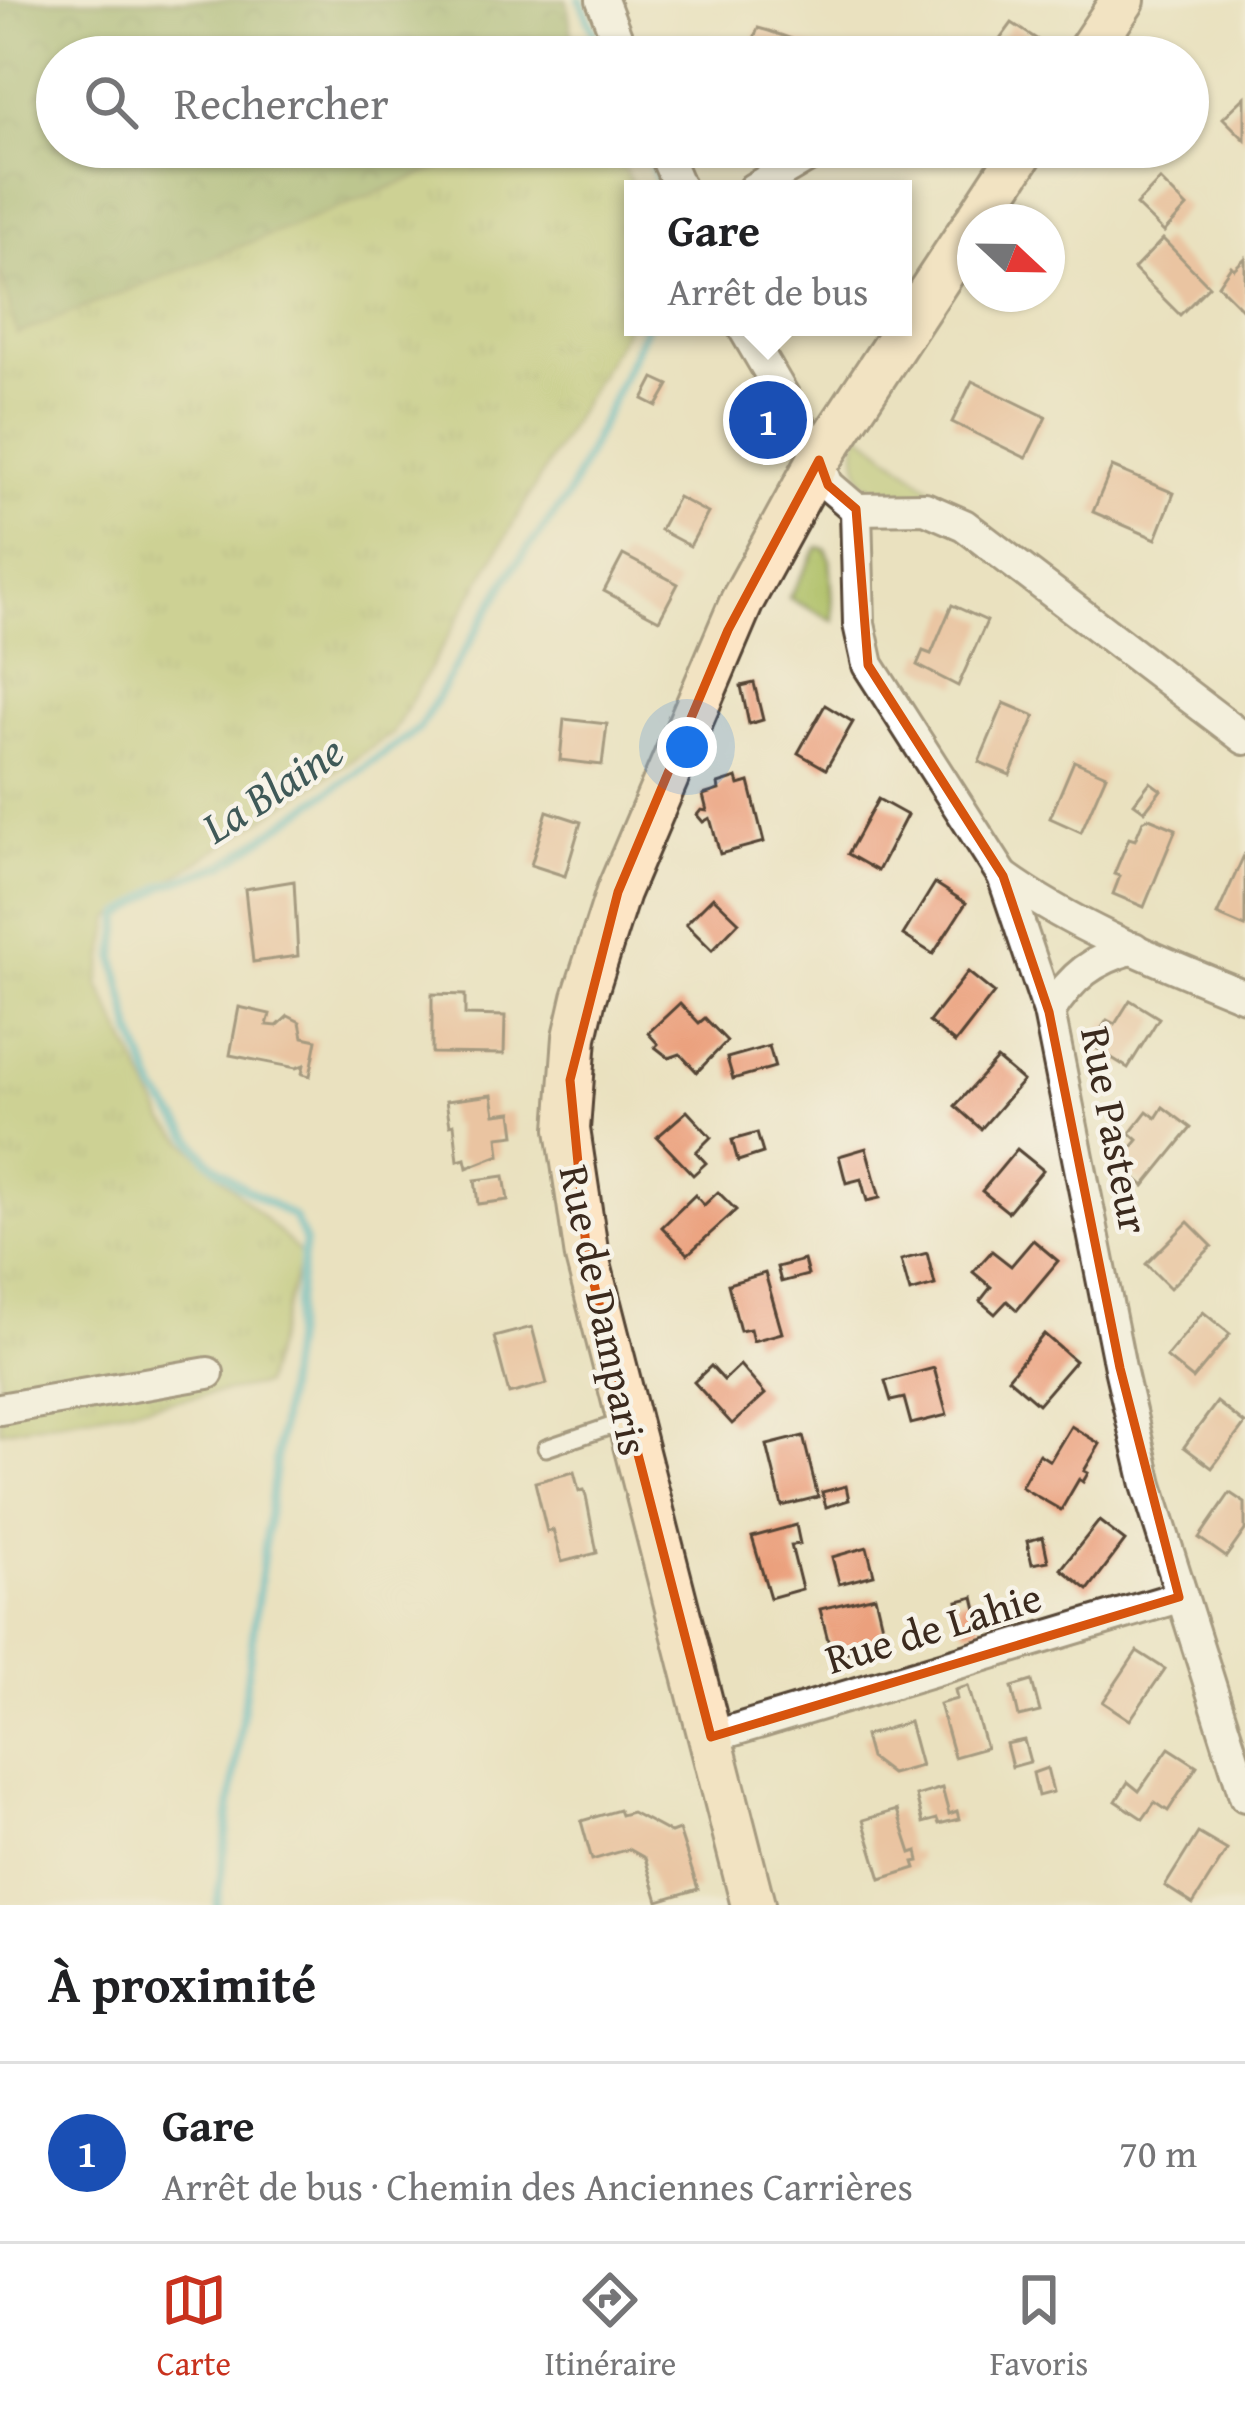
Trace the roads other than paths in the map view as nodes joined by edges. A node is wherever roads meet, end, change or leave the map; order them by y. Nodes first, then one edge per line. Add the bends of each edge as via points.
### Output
1 (602, 0) edge
2 (1124, 0) edge
3 (616, 36) edge
4 (1099, 36) edge
5 (1011, 168) edge
6 (987, 204) edge
7 (957, 249) edge
8 (912, 318) edge
9 (748, 336) edge
10 (900, 336) edge
11 (819, 460) junction
12 (856, 508) junction
13 (1245, 739) edge
14 (1003, 876) junction
15 (1134, 948) junction
16 (1245, 996) edge
17 (1049, 1012) junction
18 (208, 1373) dead end
19 (0, 1409) edge
20 (626, 1421) junction
21 (546, 1448) dead end
22 (1180, 1598) junction
23 (711, 1737) junction
24 (1245, 1796) edge
25 (753, 1905) edge

1 - 3 street
2 - 4 main road
5 - 6 main road, Rue de Damparis
7 - 8 main road, Rue de Damparis
9 - 11 street
10 - 11 main road, Rue de Damparis
11 - 12 street via 828,485
11 - 20 main road, Rue de Damparis via 742,601 662,784 618,892 575,1037 572,1178
12 - 13 street via 925,508 964,525
12 - 14 street, Rue Pasteur via 868,665
14 - 15 street
14 - 17 street, Rue Pasteur
15 - 16 street
15 - 17 street via 1083,969
17 - 22 street, Rue Pasteur via 1120,1369
18 - 19 street
20 - 21 lane
20 - 23 main road, Rue de Damparis
22 - 23 street, Rue de Lahie
22 - 24 street, Rue Pasteur
23 - 25 main road, Rue de Damparis

